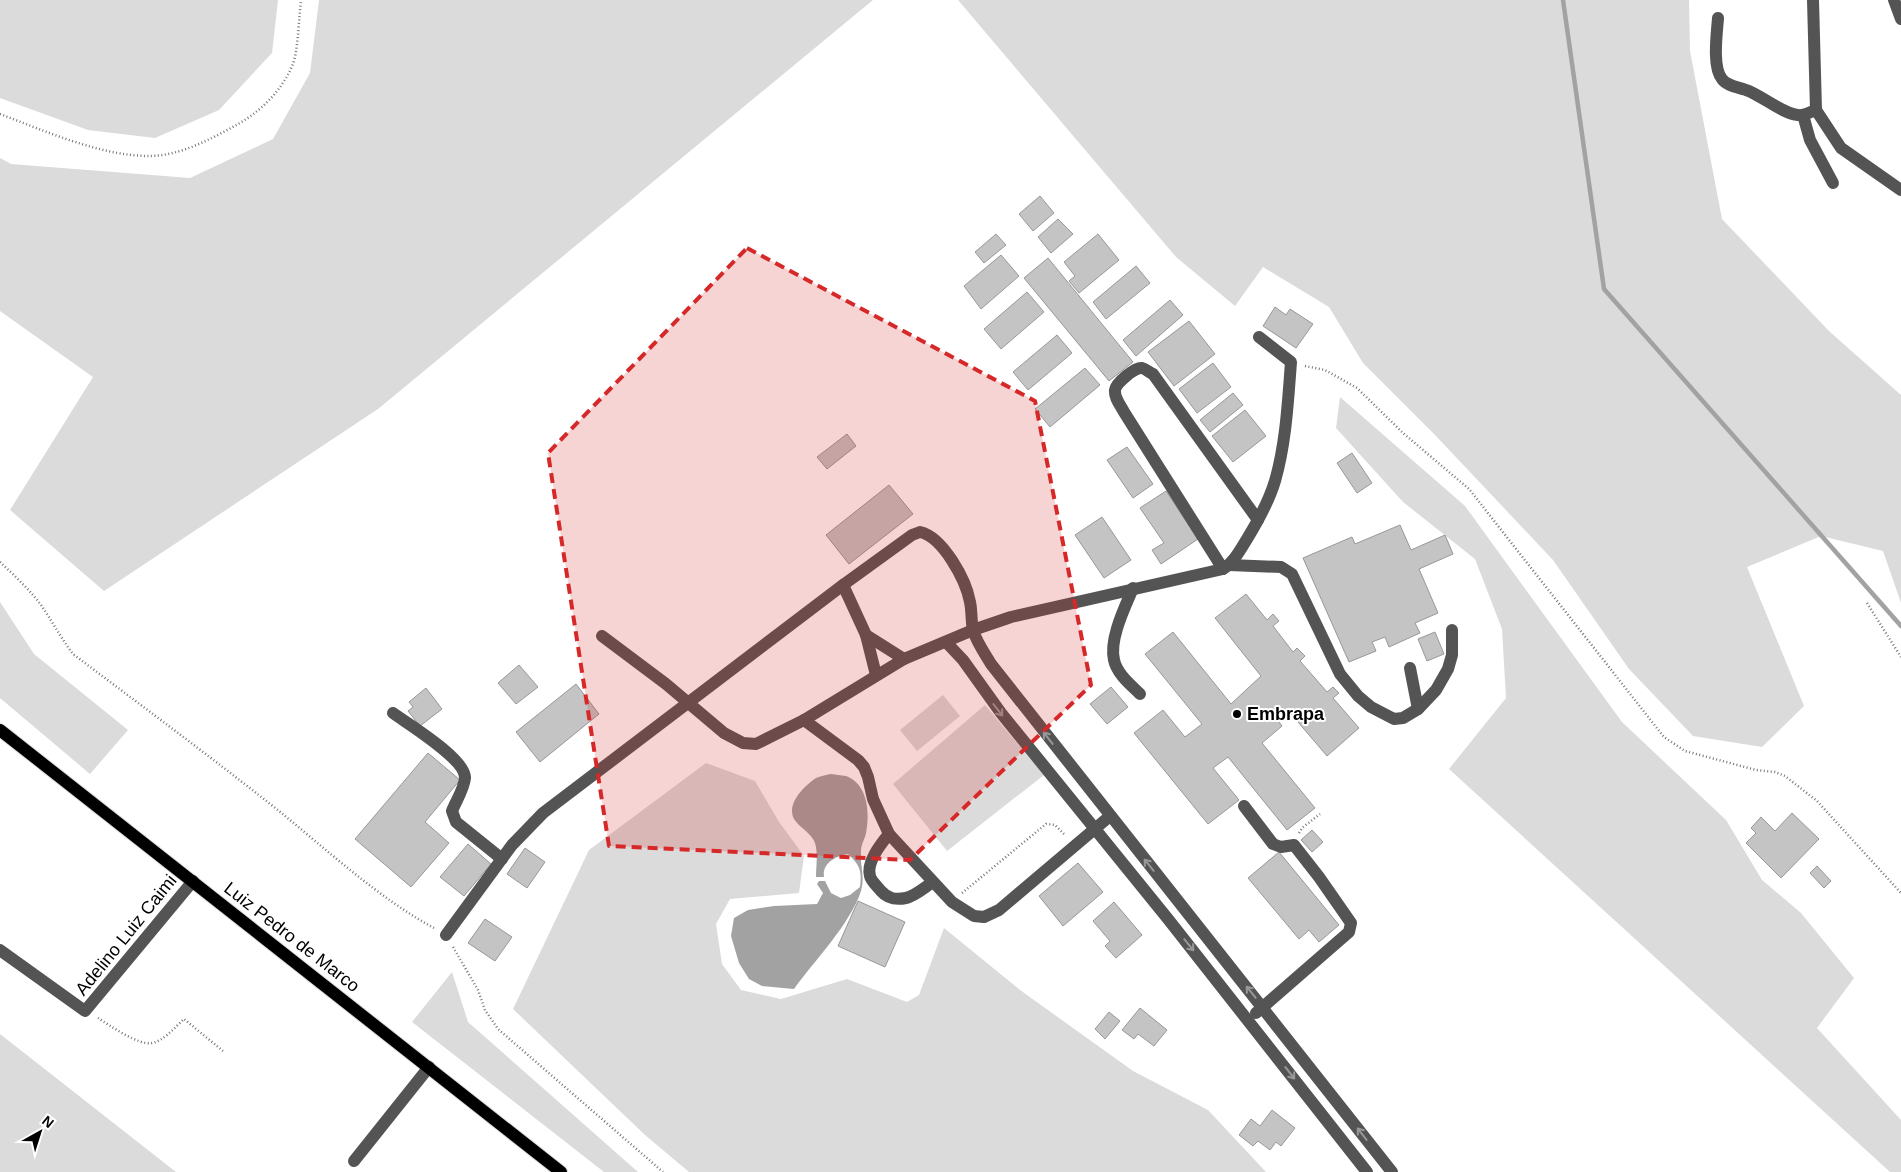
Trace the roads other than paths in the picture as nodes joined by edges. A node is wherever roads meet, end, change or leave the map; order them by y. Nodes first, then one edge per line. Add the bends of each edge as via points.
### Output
1 (1813, 0) edge
2 (1894, 0) edge
3 (1718, 18) dead end
4 (1901, 18) edge
5 (1816, 110) junction
6 (1803, 115) junction
7 (1833, 183) dead end
8 (1901, 190) edge
9 (1259, 337) dead end
10 (1258, 520) junction
11 (1226, 567) junction
12 (843, 585) junction
13 (1133, 588) junction
14 (973, 630) junction
15 (1452, 630) dead end
16 (866, 634) junction
17 (602, 636) dead end
18 (946, 642) junction
19 (904, 659) junction
20 (991, 664) junction
21 (1410, 668) dead end
22 (876, 675) junction
23 (975, 676) junction
24 (1140, 694) dead end
25 (687, 704) junction
26 (1418, 709) junction
27 (393, 714) dead end
28 (804, 720) junction
29 (0, 730) edge
30 (1244, 806) dead end
31 (1110, 816) junction
32 (1096, 828) junction
33 (888, 834) junction
34 (502, 859) junction
35 (193, 881) junction
36 (932, 882) junction
37 (1183, 907) junction
38 (1168, 919) junction
39 (446, 935) road end
40 (0, 950) edge
41 (1263, 1007) junction
42 (1249, 1020) junction
43 (429, 1067) junction
44 (354, 1161) dead end
45 (561, 1172) edge
46 (1367, 1172) edge
47 (1392, 1172) edge

1 - 5 street
2 - 4 street
3 - 6 street via 1716,55 1722,79 1791,114
5 - 6 street
5 - 8 street via 1841,148
6 - 7 street via 1810,140
9 - 10 street via 1291,362 1279,463 1275,482
10 - 11 street
10 - 11 street via 1153,374 1143,368 1135,369 1116,386 1116,398 1124,412
11 - 13 street
11 - 26 street via 1281,567 1292,574 1340,674 1358,696 1371,708 1394,719 1403,718
12 - 14 street via 912,535 926,533 955,565 970,602
12 - 16 street
12 - 25 street
13 - 14 street via 1011,617
13 - 24 street via 1113,648 1120,673
14 - 18 street
14 - 20 street
15 - 26 street via 1452,655 1448,668 1436,690
16 - 19 street
16 - 22 street
17 - 25 street
18 - 19 street
18 - 23 street
19 - 22 street
20 - 23 street
31 -> 20 street
21 - 26 street
22 - 28 street
23 -> 32 street via 1001,714
25 - 28 street via 724,733 743,743 764,741
25 - 34 street via 543,813 526,828
27 - 34 street via 458,762 465,777 453,816
28 - 33 street via 864,767
29 - 35 main road, Luiz Pedro de Marco
30 - 41 street via 1273,844 1282,847 1294,845 1351,923 1348,932
31 - 32 street
37 -> 31 street
32 - 36 street via 992,915 974,916 952,902
32 - 38 street
33 - 36 street
33 - 36 street via 878,848 869,874 886,896 908,898
34 - 39 street
35 - 40 street, Adelino Luiz Caimi via 85,1011
35 - 43 main road, Luiz Pedro de Marco
37 - 38 street
41 -> 37 street
38 -> 42 street
41 - 42 street
47 -> 41 street
42 -> 46 street
43 - 44 street
43 - 45 main road, Luiz Pedro de Marco

